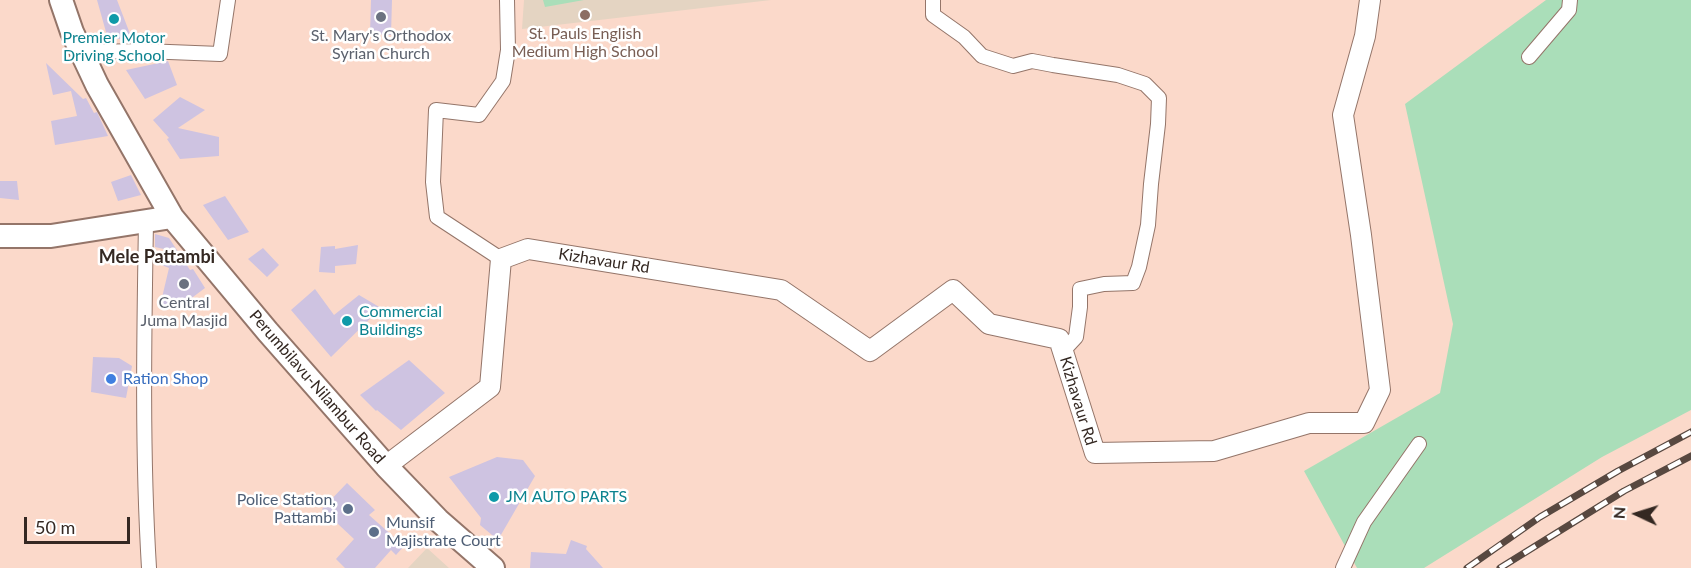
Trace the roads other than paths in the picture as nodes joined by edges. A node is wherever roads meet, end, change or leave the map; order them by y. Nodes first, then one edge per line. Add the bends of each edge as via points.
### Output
1 (61, 0) edge
2 (228, 0) edge
3 (507, 0) edge
4 (933, 0) edge
5 (1370, 0) edge
6 (1570, 0) edge
7 (82, 52) junction
8 (1529, 57) dead end
9 (172, 217) junction
10 (146, 222) junction
11 (0, 236) edge
12 (501, 260) junction
13 (1063, 351) junction
14 (1419, 444) dead end
15 (386, 466) junction
16 (149, 568) edge
17 (493, 568) edge
18 (1343, 568) edge

1 - 7 main road, Perumbilavu-Nilambur Road
2 - 7 street via 220,54
3 - 12 street via 508,50 503,81 479,116 436,110 433,182 437,217
4 - 13 street via 933,15 964,37 982,56 1013,66 1032,61 1118,75 1145,84 1159,98 1148,225 1133,283 1080,289 1076,337
5 - 13 street, Kizhavaur Rd via 1365,36 1343,115 1380,390 1364,423 1309,423 1214,451 1095,453
6 - 8 street via 1569,10
7 - 9 main road, Perumbilavu-Nilambur Road
9 - 10 main road
9 - 15 main road, Perumbilavu-Nilambur Road
10 - 11 main road via 51,236
10 - 16 street via 145,497
12 - 13 street, Kizhavaur Rd via 528,249 781,290 870,351 953,290 989,324 1059,339
12 - 15 street via 490,387
14 - 18 street via 1364,522
15 - 17 main road, Perumbilavu-Nilambur Road via 438,520

